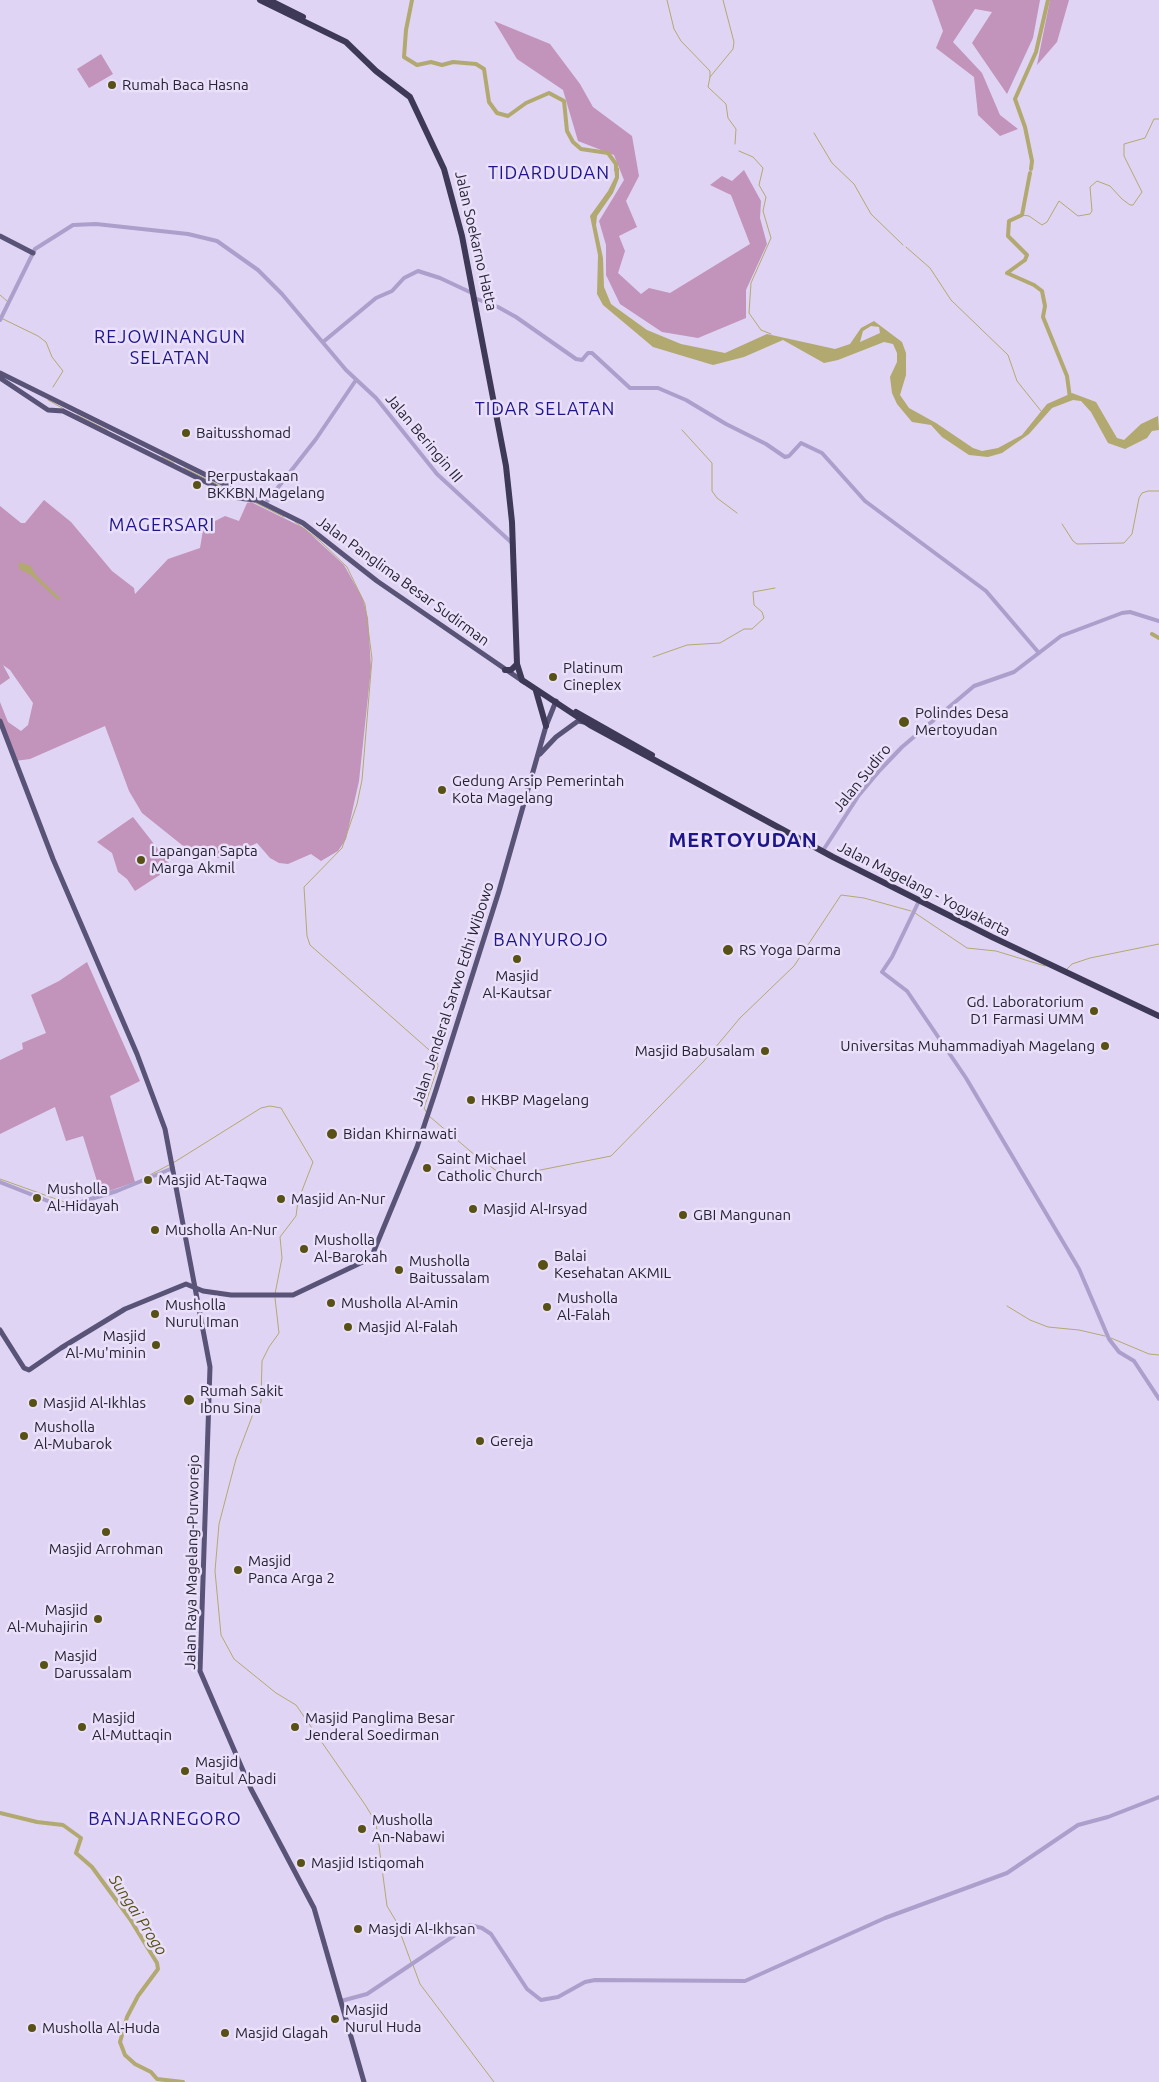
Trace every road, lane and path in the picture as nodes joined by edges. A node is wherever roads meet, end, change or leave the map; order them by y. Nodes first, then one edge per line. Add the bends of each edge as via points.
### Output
1 (254, 0) edge
2 (260, 0) edge
3 (264, 0) edge
4 (269, 0) edge
5 (310, 23) junction
6 (0, 236) edge
7 (33, 253) junction
8 (474, 296) junction
9 (1, 319) edge
10 (323, 342) junction
11 (0, 373) edge
12 (0, 378) edge
13 (356, 380) junction
14 (220, 482) junction
15 (217, 488) junction
16 (245, 496) junction
17 (265, 504) junction
18 (514, 545) junction
19 (1159, 620) edge
20 (1039, 653) junction
21 (505, 670) junction
22 (518, 671) junction
23 (528, 683) junction
24 (536, 691) junction
25 (555, 702) junction
26 (578, 719) junction
27 (0, 721) edge
28 (546, 726) junction
29 (542, 742) junction
30 (548, 744) junction
31 (539, 756) junction
32 (824, 848) junction
33 (920, 901) junction
34 (1036, 957) junction
35 (1149, 1009) junction
36 (1159, 1012) edge
37 (1159, 1016) edge
38 (173, 1166) junction
39 (0, 1182) edge
40 (196, 1287) junction
41 (0, 1330) edge
42 (1159, 1399) edge
43 (1157, 1799) edge
44 (342, 2001) junction
45 (364, 2082) edge

1 - 5 highway via 279,14
2 - 5 highway, Jalan Soekarno Hatta
3 - 5 highway, Jalan Soekarno Hatta
4 - 5 highway
5 - 8 highway, Jalan Soekarno Hatta via 350,45 376,71 414,100 447,179
6 - 7 main road
7 - 9 street
7 - 10 street, Jalan Beringin III via 40,245 77,224 213,239 232,249 258,270
8 - 10 street via 440,278 418,271 404,278 392,291 376,298
8 - 18 highway, Jalan Soekarno Hatta via 504,459
8 - 20 street via 516,317 577,359 582,360 592,353 630,388 658,388 686,400 785,457 802,443 822,453 865,501 986,591
10 - 13 street, Jalan Beringin III
11 - 14 main road, Jalan Panglima Besar Sudirman
12 - 15 main road, Jalan Panglima Besar Sudirman via 46,409 63,411
13 - 17 street via 316,439
13 - 18 street, Jalan Beringin III via 376,398 445,482
14 - 15 main road
14 - 16 main road, Jalan Panglima Besar Sudirman
15 - 16 main road, Jalan Panglima Besar Sudirman via 239,499
16 - 17 main road, Jalan Panglima Besar Sudirman
17 - 21 main road, Jalan Panglima Besar Sudirman via 303,523 377,581
18 - 22 highway, Jalan Soekarno Hatta
19 - 20 street, Jalan Sudiro via 1124,613 1064,634
20 - 32 street, Jalan Sudiro via 1010,674 974,686 902,747 863,790
21 - 22 main road, Jalan Panglima Besar Sudirman
21 - 22 highway
22 - 23 highway
22 - 23 main road, Jalan Panglima Besar Sudirman
23 - 24 highway, Jalan Magelang - Yogyakarta
23 - 25 highway, Jalan Magelang - Yogyakarta
24 - 25 highway, Jalan Magelang - Yogyakarta
24 - 28 highway
25 - 26 highway, Jalan Magelang - Yogyakarta
25 - 28 main road, Jalan Jenderal Sarwo Edhi Wibowo
26 - 30 main road, Jalan Jenderal Sarwo Edhi Wibowo
26 - 32 highway, Jalan Magelang - Yogyakarta
26 - 33 highway, Jalan Magelang - Yogyakarta
27 - 38 main road, Jalan Raya Magelang-Purworejo via 52,859 156,1100
28 - 29 main road, Jalan Jenderal Sarwo Edhi Wibowo
29 - 30 main road
29 - 31 main road, Jalan Jenderal Sarwo Edhi Wibowo
30 - 31 main road, Jalan Jenderal Sarwo Edhi Wibowo
31 - 40 main road, Jalan Jenderal Sarwo Edhi Wibowo via 427,1115 371,1258 299,1293 231,1294 203,1291
32 - 34 highway, Jalan Magelang - Yogyakarta
33 - 34 highway, Jalan Magelang - Yogyakarta
33 - 42 street via 882,972 907,991 988,1112 1079,1269 1108,1337 1119,1352 1134,1361
34 - 35 highway, Jalan Magelang - Yogyakarta
35 - 36 highway, Jalan Magelang - Yogyakarta
35 - 37 highway, Jalan Magelang - Yogyakarta
38 - 39 street via 117,1191 68,1206
38 - 40 main road, Jalan Raya Magelang-Purworejo
40 - 41 main road, Jalan Jenderal Sarwo Edhi Wibowo via 186,1284 125,1309 27,1370
40 - 44 main road, Jalan Raya Magelang-Purworejo via 210,1367 200,1671 253,1794 314,1908
43 - 44 street via 1078,1825 1007,1872 885,1918 741,1982 595,1980 558,1997 541,2000 530,1993 491,1934 478,1926 466,1927 362,1997
44 - 45 main road, Jalan Raya Magelang-Purworejo

